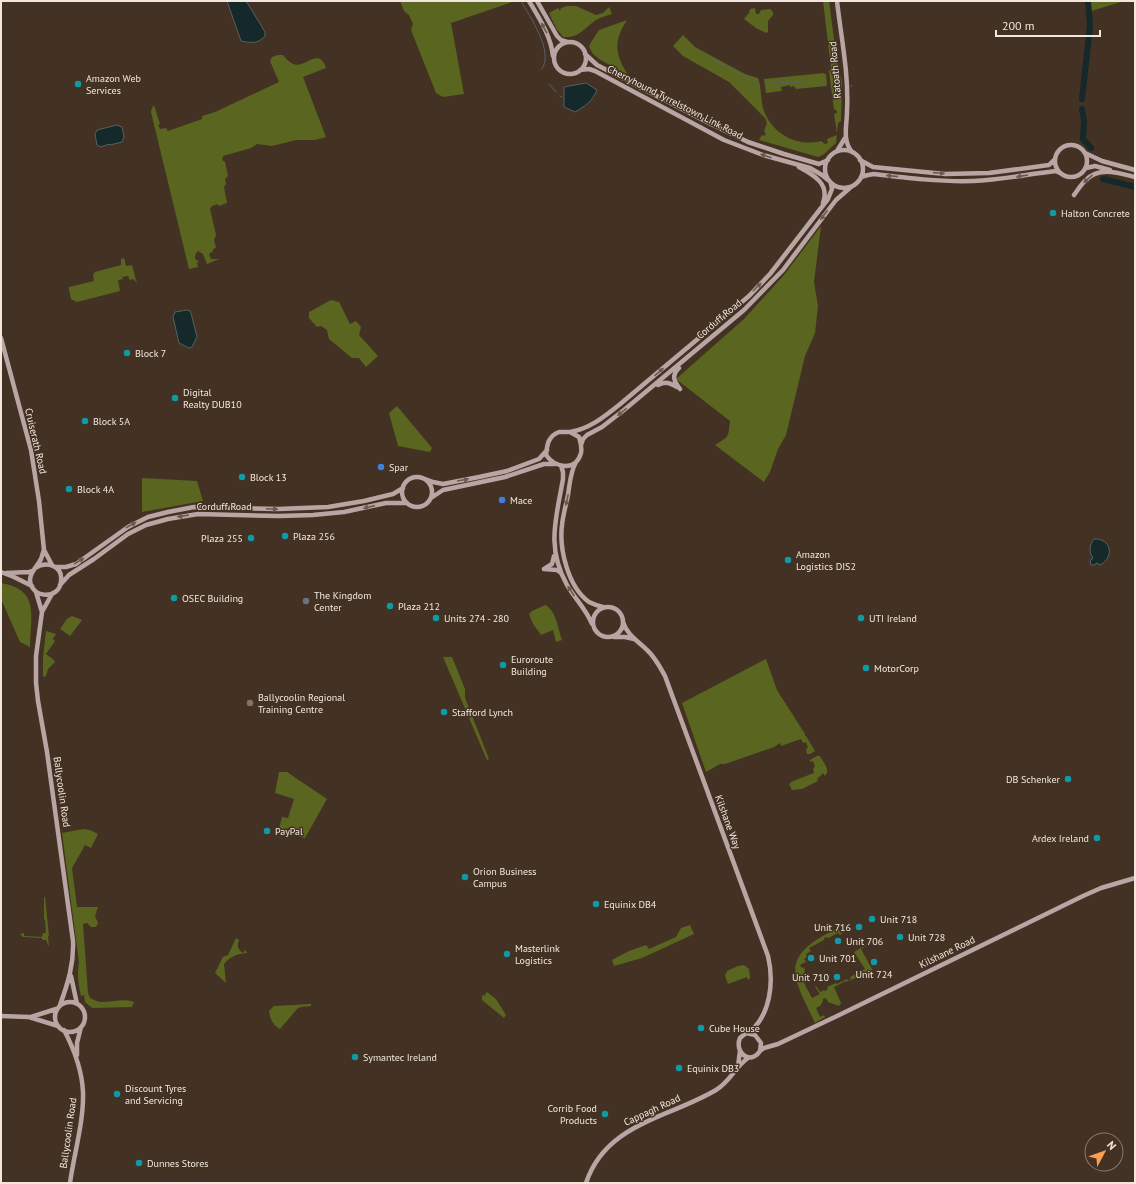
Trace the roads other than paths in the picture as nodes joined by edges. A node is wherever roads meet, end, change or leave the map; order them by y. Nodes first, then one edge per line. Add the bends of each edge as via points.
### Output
1 (529, 1) edge
2 (537, 1) edge
3 (837, 1) edge
4 (567, 42) junction
5 (585, 54) junction
6 (554, 57) junction
7 (580, 70) junction
8 (845, 138) junction
9 (852, 152) junction
10 (835, 153) junction
11 (1085, 153) junction
12 (1055, 159) junction
13 (828, 160) junction
14 (860, 160) junction
15 (788, 162) junction
16 (1086, 168) junction
17 (1135, 170) edge
18 (1060, 173) junction
19 (861, 177) junction
20 (1135, 177) edge
21 (830, 182) junction
22 (851, 187) junction
23 (1074, 195) dead end
24 (822, 206) junction
25 (1, 338) edge
26 (703, 345) junction
27 (638, 399) junction
28 (570, 432) junction
29 (581, 445) junction
30 (547, 450) junction
31 (576, 462) junction
32 (555, 464) junction
33 (561, 466) junction
34 (425, 479) junction
35 (403, 488) junction
36 (431, 498) junction
37 (407, 503) junction
38 (555, 547) junction
39 (44, 550) junction
40 (54, 566) junction
41 (34, 569) junction
42 (3, 573) edge
43 (562, 575) junction
44 (60, 585) junction
45 (32, 586) junction
46 (36, 592) junction
47 (52, 594) junction
48 (603, 607) junction
49 (42, 612) junction
50 (623, 622) junction
51 (592, 624) junction
52 (613, 637) junction
53 (634, 639) junction
54 (1135, 878) edge
55 (71, 974) junction
56 (77, 1004) junction
57 (60, 1005) junction
58 (56, 1009) junction
59 (1, 1016) edge
60 (29, 1017) junction
61 (758, 1022) junction
62 (58, 1026) junction
63 (81, 1026) junction
64 (64, 1030) junction
65 (748, 1033) junction
66 (758, 1037) junction
67 (760, 1043) junction
68 (768, 1046) junction
69 (740, 1051) junction
70 (760, 1051) junction
71 (748, 1058) junction
72 (77, 1061) junction
73 (738, 1066) junction
74 (70, 1183) edge
75 (586, 1183) edge

6 -> 1 street via 552,43
2 - 4 street via 557,36
3 - 8 street, Ratoath Road via 847,77 848,110
4 - 5 street via 576,43
4 - 6 street via 558,47
5 - 7 street via 585,62
5 - 13 street, Cherryhound Tyrrelstown Link Road via 597,65 728,133 765,148 819,164
6 - 7 street via 555,64 562,72 572,74
15 -> 7 street, Cherryhound Tyrrelstown Link Road via 724,140 595,71
8 - 9 street
8 - 10 street, Ratoath Road
9 - 10 street
9 - 14 street
10 - 13 street
11 - 12 street via 1078,146 1070,145 1062,148
11 - 16 street
11 - 17 street via 1102,161
14 -> 12 street via 873,167 945,174 989,173 1049,165
12 - 18 street
13 - 21 street via 825,168
14 - 19 street via 863,168
15 - 21 street, Cherryhound Tyrrelstown Link Road via 816,171
15 - 24 street via 812,175 822,184 825,192
16 - 18 street via 1079,176
16 - 20 street via 1103,167
18 -> 19 street via 1056,171 973,181 944,181 874,174
19 - 22 street
20 -> 23 street via 1116,172 1094,174 1086,179
21 - 22 street via 841,188
21 - 24 street, Corduff Road via 831,193
22 -> 26 street, Corduff Road via 836,200 769,285
28 -> 24 street, Corduff Road via 584,429 600,420 744,300 770,274
25 - 39 street, Cruiserath Road via 31,450
26 - 27 street, Corduff Road
26 - 27 street via 675,372 674,382 680,389 669,383 662,383
27 -> 29 street, Corduff Road via 602,427 587,435
28 - 29 street via 579,438
28 - 30 street via 556,433 549,439
29 - 31 street via 581,454
30 - 32 street via 546,455
34 -> 30 street via 443,484 507,471 539,459
31 - 33 street via 569,466
31 -> 48 street via 570,474 562,525 563,552 569,573 578,589 589,602
32 - 33 street
32 - 36 street via 544,464 443,490
33 - 38 street via 563,479 554,531
34 - 35 street via 412,478
34 - 36 street via 432,490
35 - 37 street via 402,496
40 -> 35 street, Corduff Road via 66,567 76,564 128,527 148,517 168,512 194,508 328,507 393,494
36 - 37 street via 419,507
37 -> 44 street, Corduff Road via 386,503 313,515 198,514 168,519 146,525 128,534 69,575
38 - 43 street
38 - 43 street via 553,563 544,569 557,570
39 - 40 street, Cruiserath Road
39 - 41 street
40 - 41 street via 44,564
40 - 44 street via 61,574
41 - 42 street via 29,572
41 - 45 street via 30,580
42 - 45 street
51 -> 43 street
44 - 47 street
45 - 46 street
46 - 47 street
46 - 49 street, Ballycoolin Road
47 - 49 street, Ballycoolin Road
48 - 50 street via 615,609
48 - 51 street via 594,615
49 - 55 street, Ballycoolin Road via 36,656 36,683 72,936
50 - 52 street via 621,630
50 - 53 street, Kilshane Way
51 - 52 street via 601,636
52 - 53 street
53 - 61 street, Kilshane Way via 654,658 665,676 768,956 771,981 767,1003
54 - 68 street, Kilshane Road via 1091,892 835,1017 778,1044
55 - 56 street, Ballycoolin Road
55 - 57 street, Ballycoolin Road
56 - 57 street via 69,1002
56 - 63 street via 84,1016
57 - 58 street
58 - 60 street
58 - 62 street via 54,1017
59 - 60 street
60 - 62 street
61 - 65 street, Kilshane Way
61 - 66 street, Kilshane Way
62 - 64 street
63 - 64 street via 71,1032
63 - 72 street, Ballycoolin Road via 77,1043
64 - 72 street, Ballycoolin Road
65 - 66 street
65 - 69 street via 741,1036 738,1041
66 - 67 street
67 - 68 street
67 - 70 street
68 - 70 street, Kilshane Road
69 - 71 street
69 - 73 street, Cappagh Road
70 - 71 street via 754,1057
71 - 73 street, Cappagh Road
72 - 74 street, Ballycoolin Road via 83,1099
73 - 75 street, Cappagh Road via 729,1080 716,1090 638,1126 613,1142 602,1152

